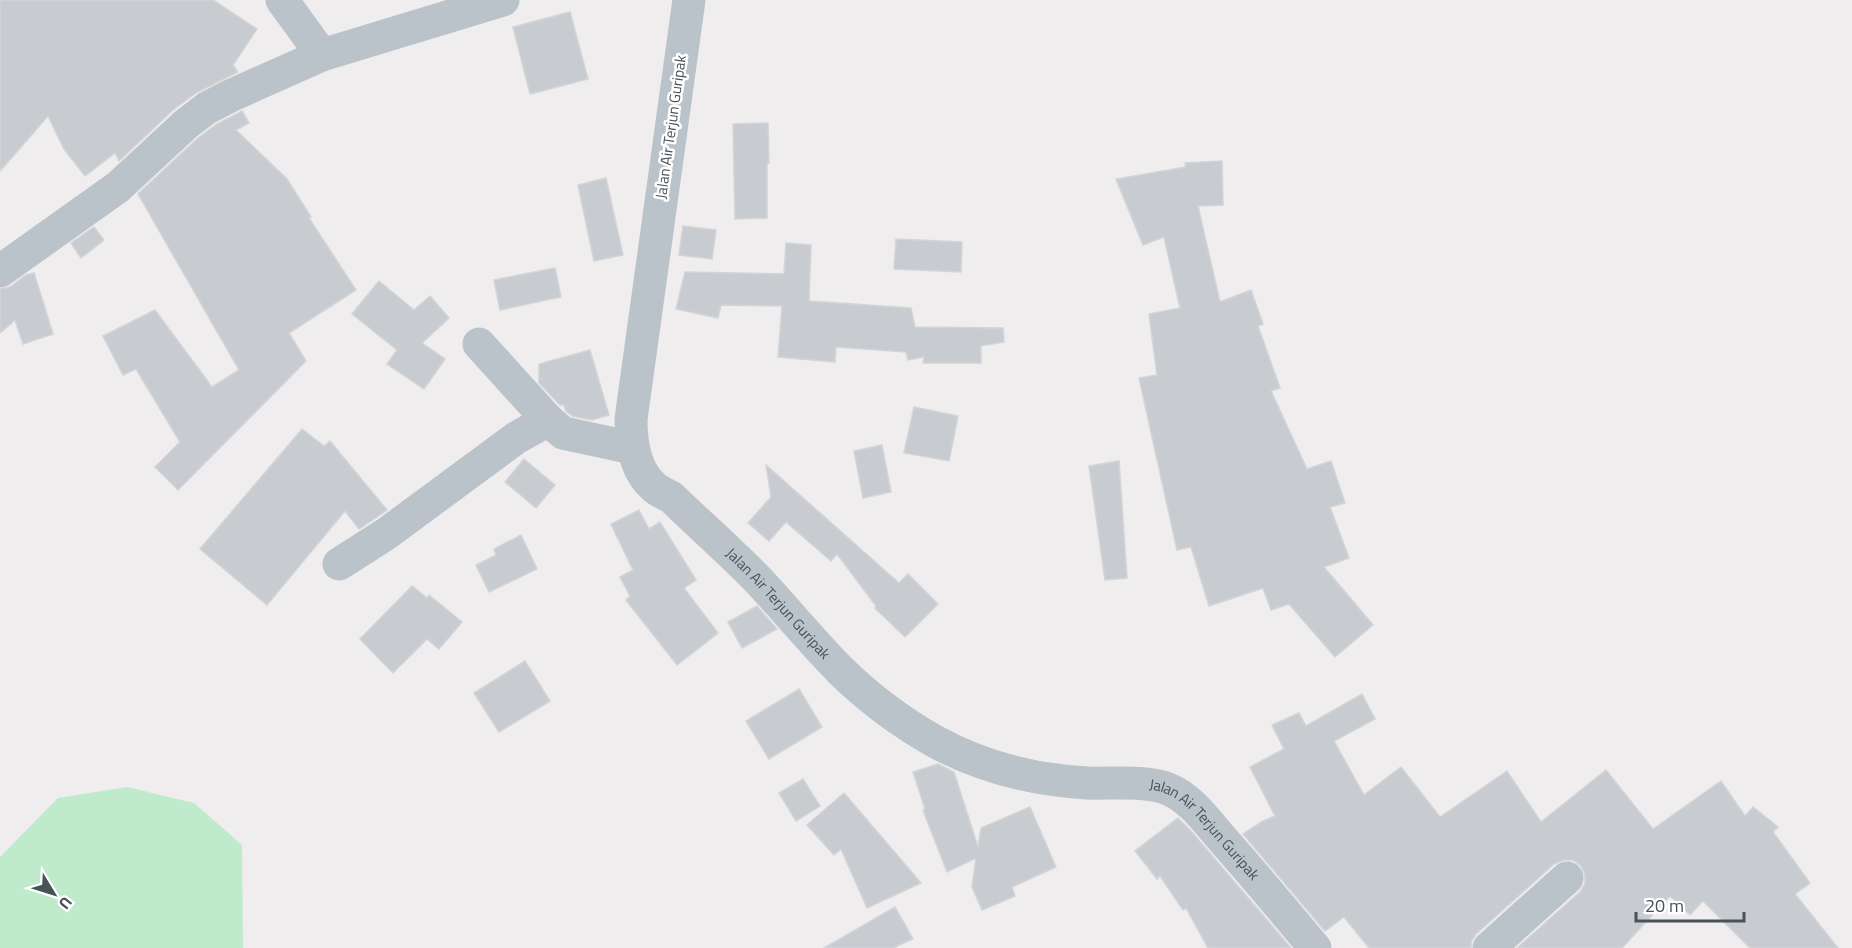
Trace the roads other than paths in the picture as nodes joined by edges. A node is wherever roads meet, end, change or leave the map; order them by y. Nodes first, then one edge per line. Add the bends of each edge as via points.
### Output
1 (282, 0) edge
2 (503, 0) edge
3 (689, 0) edge
4 (322, 55) junction
5 (0, 271) edge
6 (479, 344) dead end
7 (548, 420) junction
8 (633, 448) junction
9 (339, 564) dead end
10 (1568, 878) dead end
11 (1315, 948) edge
12 (1490, 948) edge

1 - 4 street
2 - 4 street
3 - 8 street, Jalan Air Terjun Guripak via 631,419
4 - 5 street via 207,108 117,187
6 - 7 street
7 - 8 street via 563,433
7 - 9 street via 516,438
8 - 11 street, Jalan Air Terjun Guripak via 654,487 671,497 759,581 842,671 907,725 969,758 1003,769 1072,782 1155,785 1174,792 1191,804
10 - 12 street

